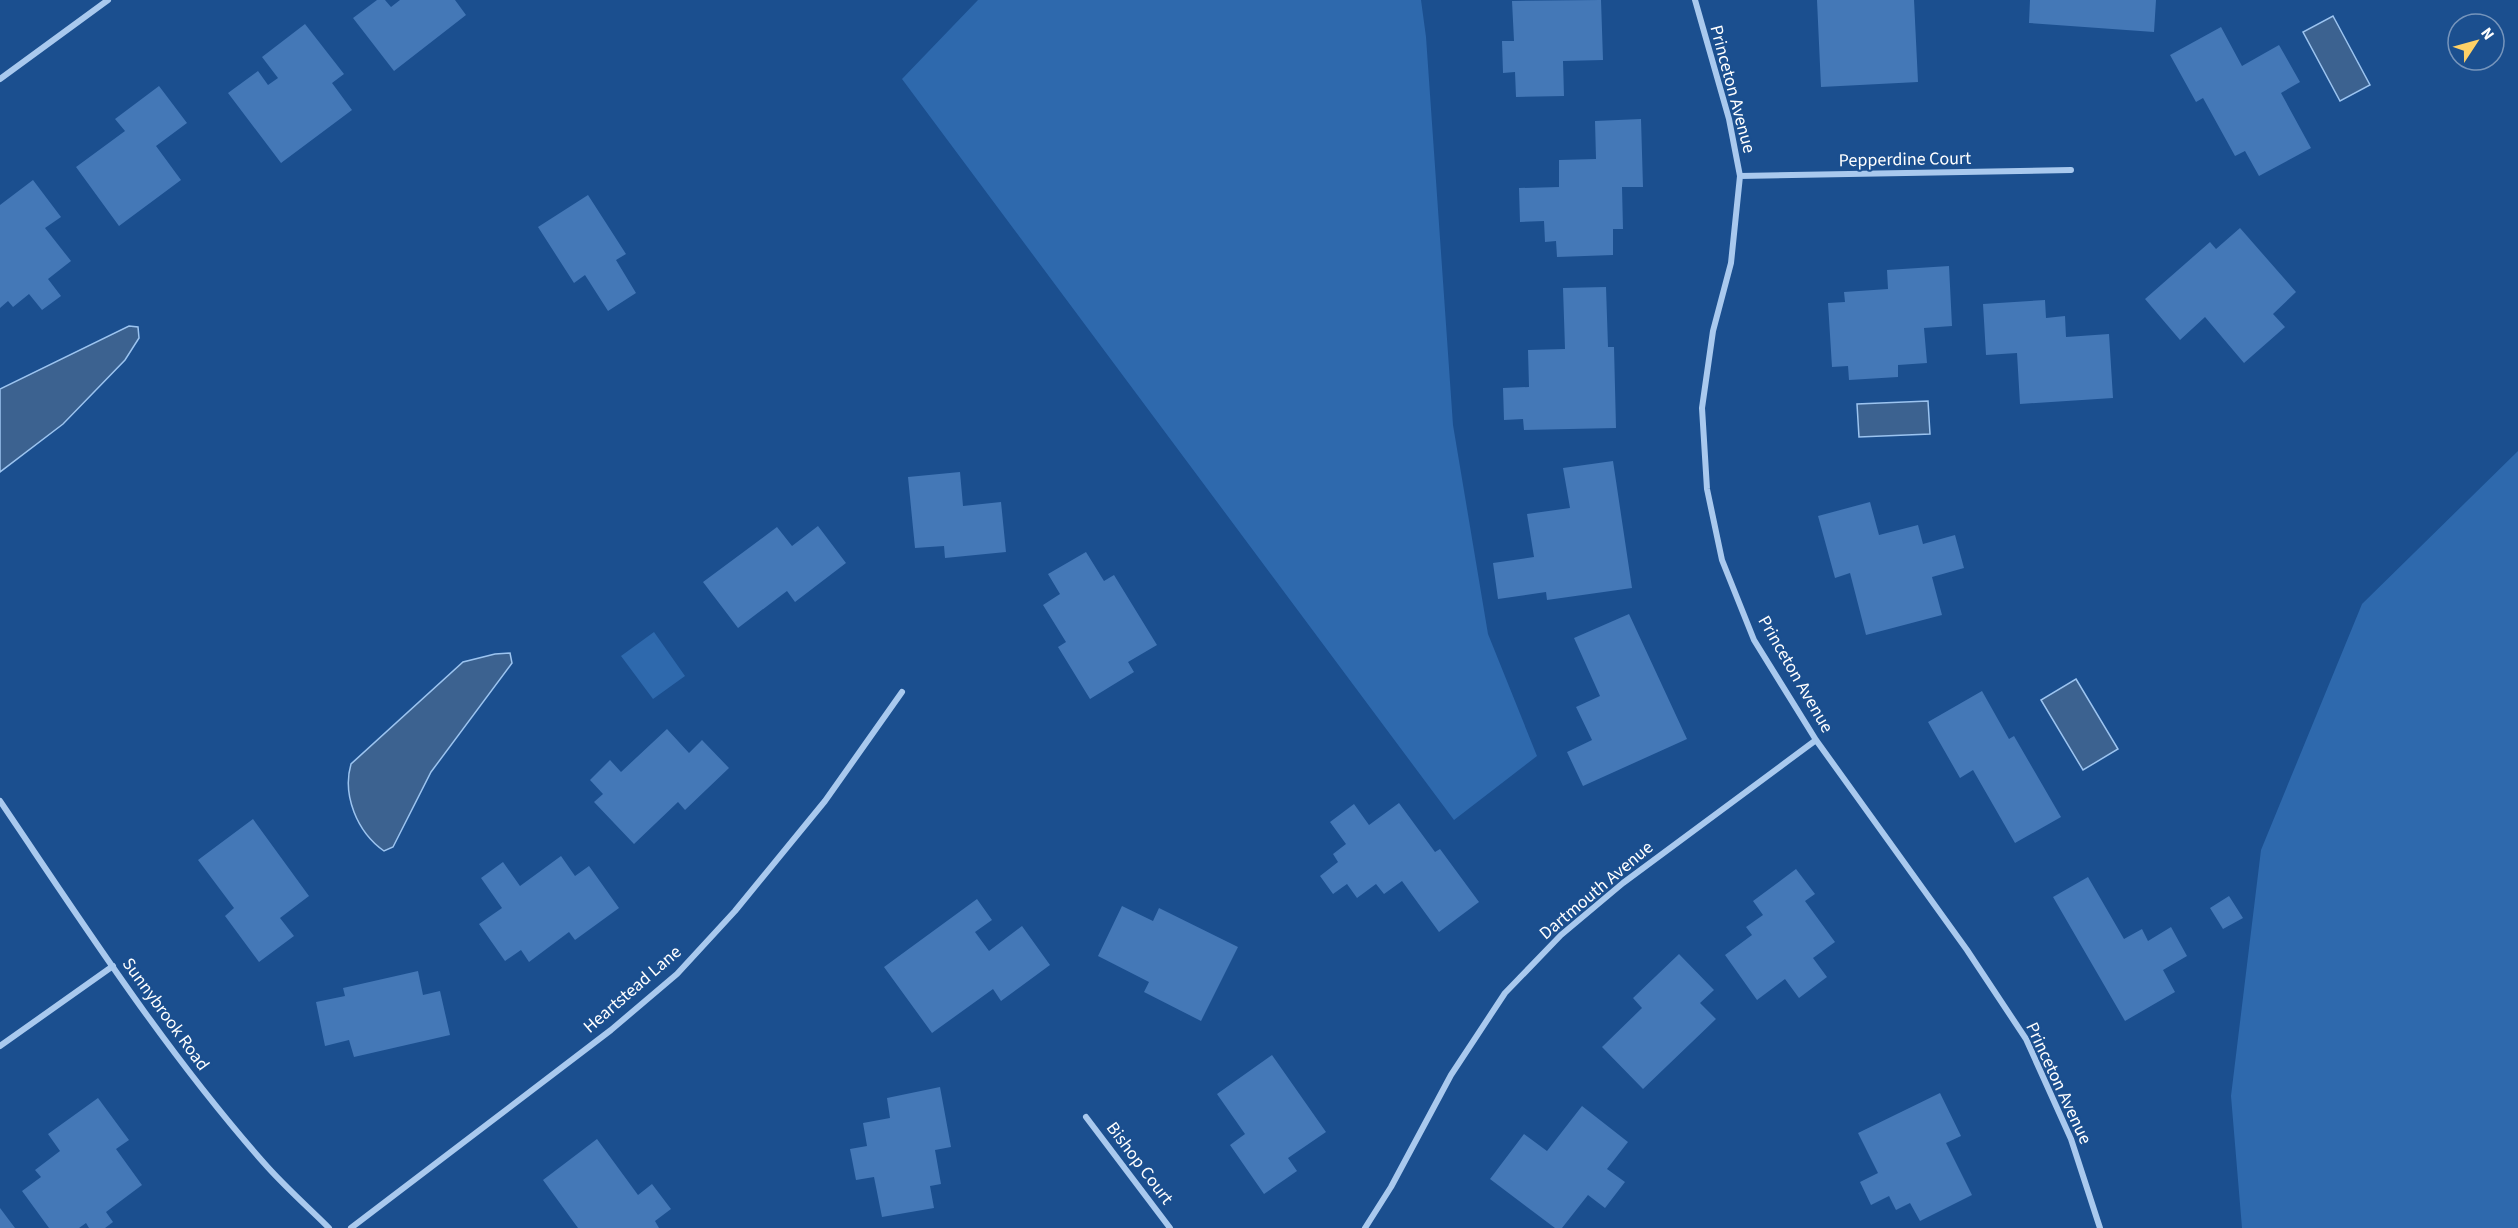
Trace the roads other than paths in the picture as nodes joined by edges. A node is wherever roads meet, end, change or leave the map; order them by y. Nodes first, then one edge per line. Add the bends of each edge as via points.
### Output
1 (108, 0) edge
2 (1695, 0) edge
3 (0, 79) edge
4 (2071, 170) dead end
5 (1740, 176) junction
6 (902, 692) dead end
7 (1816, 740) junction
8 (0, 801) edge
9 (113, 966) junction
10 (0, 1047) edge
11 (1086, 1117) dead end
12 (329, 1228) edge
13 (351, 1228) edge
14 (1170, 1228) edge
15 (1365, 1228) edge
16 (2100, 1228) edge

1 - 3 street
2 - 5 street, Princeton Avenue
4 - 5 street, Pepperdine Court
5 - 7 street, Princeton Avenue via 1731,263 1713,331 1702,408 1707,489 1722,560 1754,640
6 - 13 street, Heartstead Lane via 825,801 735,911 677,974 611,1030
7 - 15 street, Dartmouth Avenue via 1623,883 1562,935 1505,993 1451,1075
7 - 16 street, Princeton Avenue via 2026,1039 2071,1139
8 - 9 street, Sunnybrook Road
9 - 10 street
9 - 12 street, Sunnybrook Road via 210,1100 266,1165
11 - 14 street, Bishop Court

